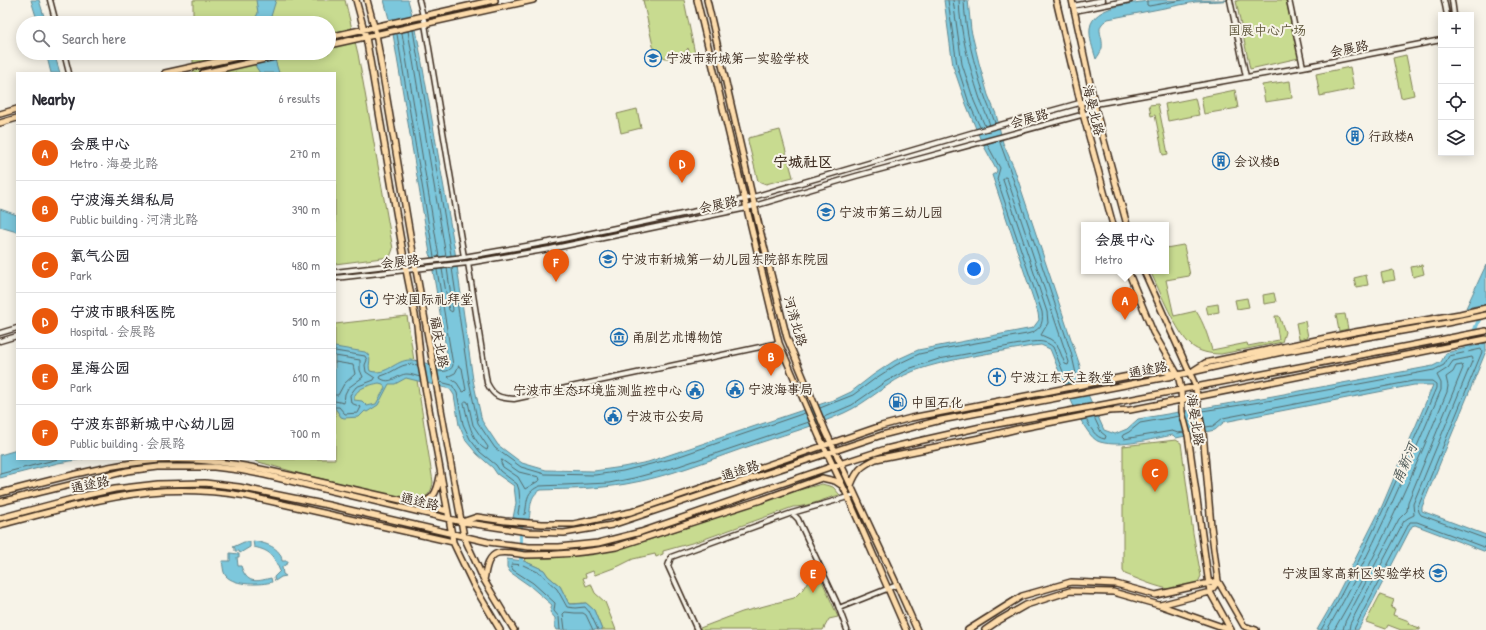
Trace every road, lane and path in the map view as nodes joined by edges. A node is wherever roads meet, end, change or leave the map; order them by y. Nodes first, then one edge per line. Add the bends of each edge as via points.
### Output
1 (50, 0) edge
2 (356, 0) edge
3 (367, 0) edge
4 (419, 0) edge
5 (495, 0) edge
6 (533, 0) edge
7 (696, 0) edge
8 (707, 0) edge
9 (1056, 0) edge
10 (1072, 0) edge
11 (1103, 0) edge
12 (1130, 0) edge
13 (1230, 0) edge
14 (1289, 0) edge
15 (1444, 0) edge
16 (1452, 0) edge
17 (1074, 9) junction
18 (1446, 12) edge
19 (1454, 12) edge
20 (54, 16) edge
21 (423, 16) junction
22 (425, 24) junction
23 (374, 27) junction
24 (364, 29) junction
25 (376, 34) junction
26 (336, 35) edge
27 (366, 37) junction
28 (1438, 41) edge
29 (336, 43) edge
30 (66, 60) edge
31 (226, 60) edge
32 (262, 60) edge
33 (1303, 67) junction
34 (69, 72) edge
35 (170, 72) edge
36 (207, 72) edge
37 (1246, 77) junction
38 (1094, 101) junction
39 (1080, 102) junction
40 (16, 109) edge
41 (1096, 111) junction
42 (0, 114) edge
43 (1083, 114) junction
44 (16, 118) edge
45 (0, 123) edge
46 (753, 197) junction
47 (744, 200) junction
48 (755, 206) junction
49 (747, 208) junction
50 (1112, 222) edge
51 (1126, 222) edge
52 (464, 257) junction
53 (415, 263) junction
54 (468, 263) junction
55 (405, 264) junction
56 (406, 270) junction
57 (416, 270) junction
58 (336, 272) edge
59 (1129, 274) edge
60 (1145, 274) edge
61 (336, 278) edge
62 (1486, 308) edge
63 (1486, 315) edge
64 (16, 328) edge
65 (1486, 331) edge
66 (0, 333) edge
67 (16, 336) edge
68 (1486, 339) edge
69 (0, 341) edge
70 (779, 342) junction
71 (1190, 372) junction
72 (1178, 375) junction
73 (1196, 387) junction
74 (1181, 390) junction
75 (1196, 398) junction
76 (1182, 400) junction
77 (832, 444) junction
78 (823, 446) junction
79 (835, 450) junction
80 (826, 453) junction
81 (842, 464) junction
82 (833, 466) junction
83 (441, 474) junction
84 (842, 485) junction
85 (851, 485) junction
86 (0, 493) edge
87 (855, 495) junction
88 (848, 497) junction
89 (0, 502) edge
90 (418, 503) junction
91 (447, 511) junction
92 (792, 513) junction
93 (0, 518) edge
94 (448, 519) junction
95 (462, 522) junction
96 (0, 525) edge
97 (452, 535) junction
98 (464, 537) junction
99 (453, 542) junction
100 (484, 580) junction
101 (1218, 581) junction
102 (1210, 582) junction
103 (897, 585) junction
104 (887, 589) junction
105 (1210, 592) junction
106 (1159, 605) junction
107 (839, 608) junction
108 (500, 630) edge
109 (514, 630) edge
110 (697, 630) edge
111 (847, 630) edge
112 (906, 630) edge
113 (917, 630) edge
114 (968, 630) edge
115 (985, 630) edge
116 (1232, 630) edge
117 (1256, 630) edge

1 - 20 street
2 - 24 main road, 福庆北路
3 - 23 main road, 福庆北路
4 - 21 street
5 - 21 main road
6 - 22 main road
7 - 47 main road, 河清北路
8 - 46 main road, 河清北路
9 - 39 main road, 海晏北路
10 - 17 main road, 海晏北路
11 - 17 street
12 - 17 street
13 - 37 street
14 - 33 street
15 - 18 street
16 - 19 street
17 - 38 main road, 海晏北路
21 - 22 street
21 - 23 main road
22 - 25 main road
22 - 52 street
23 - 24 main road
23 - 25 main road, 福庆北路
24 - 26 main road
24 - 27 main road, 福庆北路
25 - 27 main road
25 - 53 main road, 福庆北路
27 - 29 main road
27 - 55 main road, 福庆北路
28 - 33 street, 会展路
30 - 34 street
31 - 35 main road
32 - 36 main road
33 - 37 street, 会展路
37 - 38 street, 会展路
38 - 39 street, 会展路
38 - 41 main road, 海晏北路
39 - 43 main road, 海晏北路
39 - 46 street, 会展路
40 - 42 main road
41 - 43 street, 会展路
41 - 51 main road, 海晏北路
43 - 48 street, 会展路
43 - 50 main road, 海晏北路
44 - 45 main road
46 - 47 street, 会展路
46 - 48 main road, 河清北路
47 - 49 main road, 河清北路
47 - 52 street, 会展路 via 619,228
48 - 49 street, 会展路
48 - 77 main road, 河清北路 via 787,338
49 - 54 street, 会展路
49 - 70 main road, 河清北路
52 - 53 street, 会展路
53 - 55 street, 会展路
53 - 57 main road, 福庆北路
54 - 57 street, 会展路
54 - 70 street via 487,383 492,392 501,398 514,399
55 - 56 main road, 福庆北路
55 - 58 street, 会展路
56 - 57 street, 会展路
56 - 61 street, 会展路
56 - 83 main road, 福庆北路
57 - 95 main road, 福庆北路
59 - 72 main road, 海晏北路 via 1153,332
60 - 71 main road, 海晏北路
62 - 71 main road via 1205,363
63 - 71 main road, 通途路 via 1282,352
64 - 66 street
65 - 73 main road, 通途路
67 - 69 street
68 - 75 main road
70 - 78 main road, 河清北路
71 - 72 main road, 通途路
71 - 73 main road, 海晏北路
72 - 74 main road, 海晏北路
72 - 77 main road via 1164,371 911,418
72 - 79 main road, 通途路 via 941,420
73 - 74 main road, 通途路
73 - 75 main road, 海晏北路
74 - 76 main road, 海晏北路
74 - 81 main road, 通途路 via 919,440 886,448
75 - 76 main road
75 - 101 main road, 海晏北路 via 1203,432
76 - 85 main road via 1130,410 1109,411 876,459 858,470
76 - 102 main road, 海晏北路
77 - 78 main road
77 - 79 main road, 河清北路
78 - 80 main road, 河清北路
78 - 95 main road via 631,512 574,524 509,522 477,517
79 - 80 main road, 通途路
79 - 81 main road, 河清北路
80 - 82 main road, 河清北路
80 - 95 main road, 通途路 via 612,525 564,533 503,530
81 - 82 main road, 通途路
81 - 85 main road, 河清北路
82 - 84 main road
82 - 98 main road, 通途路 via 617,539 580,546 529,547
83 - 90 main road via 434,495
83 - 91 main road, 福庆北路
84 - 88 main road
84 - 100 main road via 822,478 616,547 577,554 498,553 492,556 488,563
85 - 87 main road, 河清北路
86 - 90 main road via 120,465 162,460 207,460 240,464
87 - 88 street
87 - 103 main road, 河清北路
88 - 92 street
88 - 104 main road
89 - 94 main road, 通途路 via 127,471 196,466 246,471
90 - 91 main road
91 - 94 main road, 福庆北路
92 - 107 street via 798,519
92 - 110 street via 671,557 668,566
93 - 97 main road, 通途路 via 115,489 158,484 205,483 328,504
94 - 95 main road, 通途路
94 - 97 main road, 福庆北路
95 - 98 main road, 福庆北路
96 - 99 main road via 96,500 150,492 195,491 247,496
97 - 98 main road, 通途路
97 - 99 main road, 福庆北路
98 - 100 main road, 福庆北路
99 - 108 main road, 福庆北路 via 474,586
100 - 109 main road, 福庆北路
101 - 102 main road
101 - 105 main road
101 - 117 main road via 1244,626
102 - 105 main road, 海晏北路
102 - 114 main road via 1156,595 1116,584 1071,582 1022,596
103 - 104 street
103 - 113 main road, 河清北路
104 - 107 street
104 - 112 main road
105 - 106 main road
105 - 116 main road
106 - 115 main road via 1113,592 1070,591 1026,605
106 - 116 main road
107 - 111 street

